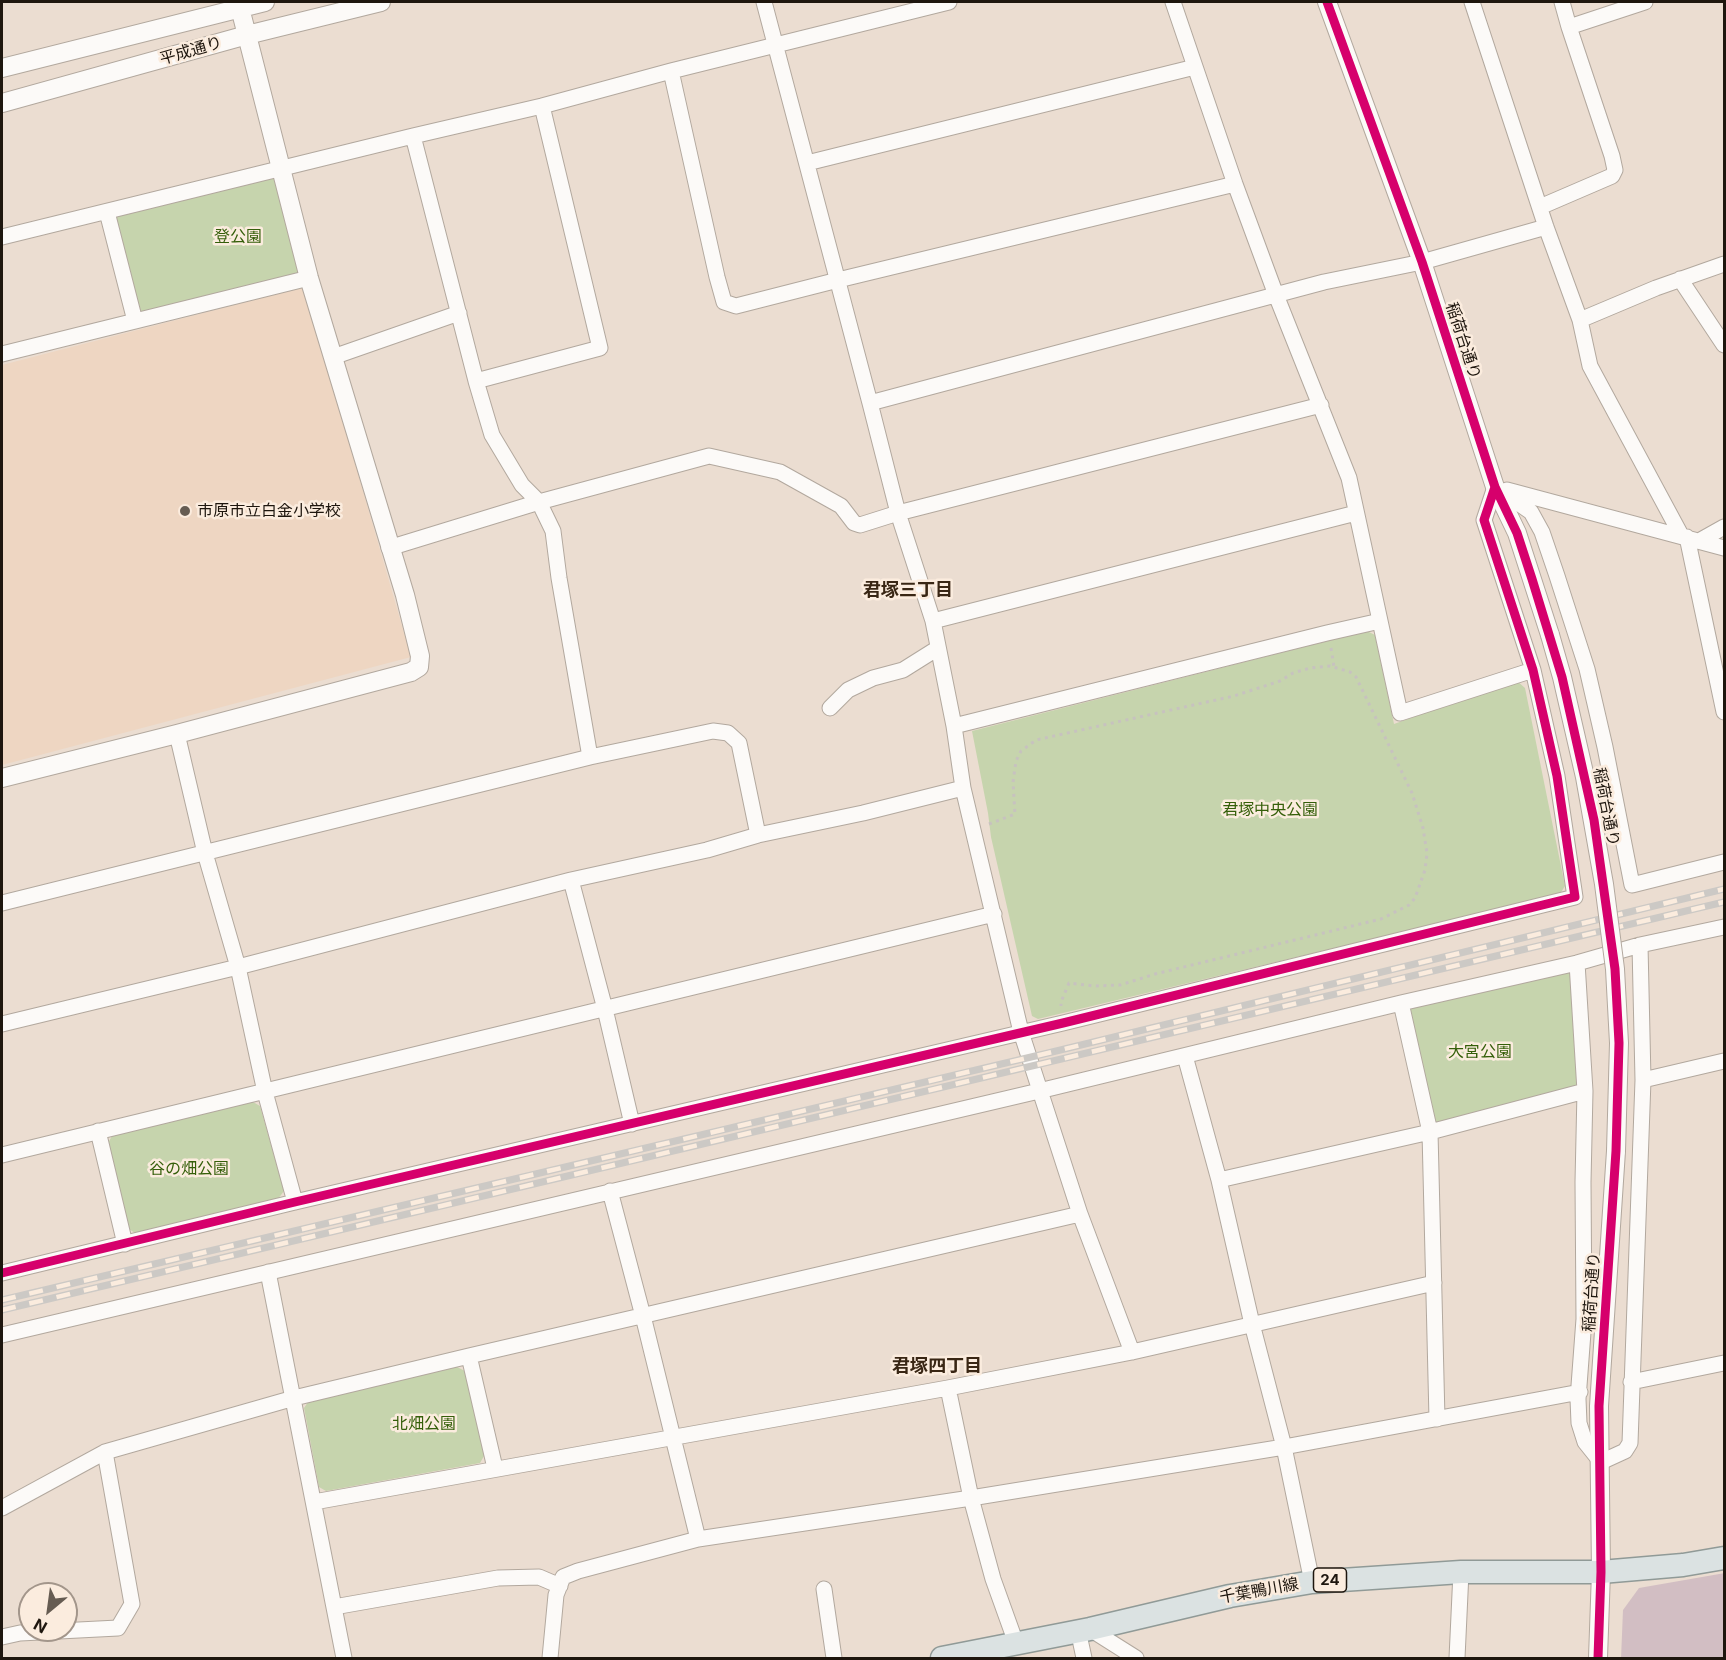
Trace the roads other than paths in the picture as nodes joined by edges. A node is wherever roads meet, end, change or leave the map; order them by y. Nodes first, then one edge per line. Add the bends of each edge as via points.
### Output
1 (265, 2) edge
2 (381, 2) edge
3 (764, 2) edge
4 (949, 2) edge
5 (1173, 2) edge
6 (1328, 2) edge
7 (1472, 2) edge
8 (1562, 2) edge
9 (1645, 2) edge
10 (239, 5) edge
11 (1569, 27) junction
12 (247, 35) junction
13 (775, 45) junction
14 (2, 68) edge
15 (1195, 68) junction
16 (671, 71) junction
17 (2, 103) edge
18 (542, 106) junction
19 (412, 136) junction
20 (807, 163) junction
21 (282, 168) junction
22 (1235, 184) junction
23 (1540, 207) junction
24 (107, 212) junction
25 (1546, 227) junction
26 (2, 237) edge
27 (1422, 262) junction
28 (1725, 264) edge
29 (309, 278) junction
30 (1680, 279) junction
31 (838, 280) junction
32 (1276, 295) junction
33 (459, 313) junction
34 (1580, 320) junction
35 (135, 321) junction
36 (1725, 345) edge
37 (2, 354) edge
38 (333, 357) junction
39 (476, 381) junction
40 (870, 403) junction
41 (1321, 405) junction
42 (1495, 487) junction
43 (539, 502) junction
44 (898, 513) junction
45 (1356, 513) junction
46 (1725, 527) edge
47 (1689, 538) junction
48 (389, 548) junction
49 (1725, 548) edge
50 (933, 621) junction
51 (1380, 621) junction
52 (938, 648) junction
53 (1533, 670) junction
54 (830, 708) dead end
55 (1725, 712) edge
56 (954, 726) junction
57 (177, 734) junction
58 (590, 757) junction
59 (2, 778) edge
60 (963, 788) junction
61 (759, 835) junction
62 (205, 853) junction
63 (1725, 862) edge
64 (571, 880) junction
65 (2, 903) edge
66 (994, 914) junction
67 (1725, 927) edge
68 (1640, 945) junction
69 (1577, 963) junction
70 (238, 967) junction
71 (1401, 1003) junction
72 (605, 1009) junction
73 (2, 1024) edge
74 (1021, 1032) junction
75 (1185, 1056) junction
76 (1725, 1060) edge
77 (1643, 1080) junction
78 (1040, 1091) junction
79 (1585, 1091) junction
80 (265, 1092) junction
81 (632, 1124) junction
82 (98, 1131) junction
83 (1430, 1132) junction
84 (2, 1155) edge
85 (1219, 1180) junction
86 (610, 1191) junction
87 (295, 1202) junction
88 (1080, 1214) junction
89 (125, 1244) junction
90 (268, 1272) junction
91 (2, 1273) edge
92 (1434, 1282) junction
93 (643, 1316) junction
94 (1252, 1324) junction
95 (2, 1335) edge
96 (1132, 1352) junction
97 (469, 1356) junction
98 (1725, 1363) edge
99 (1631, 1382) junction
100 (948, 1388) junction
101 (1580, 1392) junction
102 (294, 1398) junction
103 (1437, 1419) junction
104 (672, 1438) junction
105 (1284, 1448) junction
106 (105, 1452) junction
107 (1601, 1462) junction
108 (495, 1468) junction
109 (971, 1498) junction
110 (314, 1502) junction
111 (2, 1508) edge
112 (698, 1539) junction
113 (1725, 1558) edge
114 (1461, 1572) junction
115 (1601, 1572) junction
116 (1312, 1582) junction
117 (560, 1586) junction
118 (824, 1589) dead end
119 (334, 1607) junction
120 (1084, 1629) junction
121 (2, 1637) edge
122 (1016, 1643) junction
123 (344, 1659) edge
124 (550, 1659) edge
125 (834, 1659) edge
126 (942, 1659) edge
127 (1084, 1659) edge
128 (1136, 1659) edge
129 (1458, 1659) edge
130 (1598, 1659) edge

1 - 10 street, 平成通り
2 - 12 street, 平成通り
3 - 13 street
4 - 13 street
5 - 15 street
6 - 27 street, 稲荷台通り
7 - 23 street
8 - 11 street
9 - 11 street
10 - 12 street
10 - 14 street, 平成通り
11 - 23 street via 1615,170 1612,176
12 - 17 street, 平成通り
12 - 21 street
13 - 16 street
13 - 20 street
15 - 20 street
15 - 22 street
16 - 18 street
16 - 31 street via 724,302 736,306
18 - 19 street
18 - 39 street via 600,348
19 - 21 street
19 - 33 street
20 - 31 street
21 - 24 street
21 - 29 street
22 - 31 street
22 - 32 street
23 - 25 street
24 - 26 street
24 - 35 street
25 - 27 street
25 - 34 street
27 - 32 street
27 - 42 street, 稲荷台通り
28 - 30 street
29 - 35 street
29 - 38 street
30 - 34 street
30 - 36 street
31 - 40 street
32 - 40 street
32 - 41 street
33 - 38 street
33 - 39 street
34 - 47 street via 1590,366
35 - 37 street
38 - 48 street
39 - 43 street via 492,435 522,485
40 - 44 street
41 - 44 street
41 - 45 street via 1349,478
42 - 47 street
42 - 53 street via 1484,520
42 - 63 street via 1531,512 1542,532 1587,669 1632,885
42 - 107 street, 稲荷台通り, bridge via 1516,533 1562,676 1585,777 1615,969 1619,1043 1616,1151 1599,1406
43 - 44 street via 709,456 780,472 841,506 860,525
43 - 48 street
43 - 58 street via 553,531
44 - 50 street
45 - 50 street
45 - 51 street
46 - 47 street
47 - 49 street
47 - 55 street
48 - 57 street via 405,595 420,656 419,667
50 - 52 street
51 - 53 street via 1400,713
51 - 56 street
52 - 54 street via 903,670 848,690
52 - 56 street
53 - 74 street via 1557,776 1575,897
56 - 60 street
57 - 59 street
57 - 62 street
58 - 61 street via 713,731 728,733 739,743
58 - 62 street
60 - 61 street
60 - 66 street
61 - 64 street
62 - 65 street
62 - 70 street
64 - 70 street
64 - 72 street
66 - 72 street
66 - 74 street
67 - 68 street
68 - 69 street
68 - 77 street
69 - 71 street
69 - 79 street
70 - 73 street
70 - 80 street
71 - 75 street
71 - 83 street
72 - 80 street
72 - 81 street
74 - 78 street
74 - 81 street
75 - 78 street
75 - 85 street
76 - 77 street
77 - 99 street
78 - 86 street
78 - 88 street
79 - 83 street
79 - 101 street
80 - 82 street
80 - 87 street
81 - 87 street
82 - 84 street
82 - 89 street
83 - 85 street
83 - 92 street
85 - 94 street
86 - 90 street
86 - 93 street
87 - 89 street
88 - 93 street
88 - 96 street
89 - 91 street
90 - 95 street
90 - 102 street
92 - 94 street
92 - 103 street
93 - 97 street
93 - 104 street
94 - 96 street
94 - 105 street
96 - 100 street
97 - 102 street
97 - 108 street
98 - 99 street
99 - 107 street via 1630,1443 1625,1451
100 - 104 street
100 - 109 street
101 - 103 street
101 - 107 street via 1579,1423 1585,1442
102 - 106 street
102 - 110 street
103 - 105 street
104 - 108 street
104 - 112 street
105 - 109 street
105 - 116 street
106 - 111 street
106 - 121 street via 132,1604 118,1628
107 - 115 street, 稲荷台通り
108 - 110 street
109 - 112 street
109 - 122 street
110 - 119 street
112 - 117 street via 578,1571 563,1577
113 - 115 main road, 千葉鴨川線 / 24
114 - 115 main road, 千葉鴨川線 / 24
114 - 116 main road, 千葉鴨川線 / 24
114 - 129 street
115 - 130 street, 稲荷台通り
116 - 120 main road, 千葉鴨川線 / 24
117 - 119 street via 540,1577 498,1578
117 - 124 street
118 - 125 street
119 - 123 street
120 - 122 main road, 千葉鴨川線 / 24
120 - 127 street
120 - 128 street
122 - 126 main road, 千葉鴨川線 / 24

